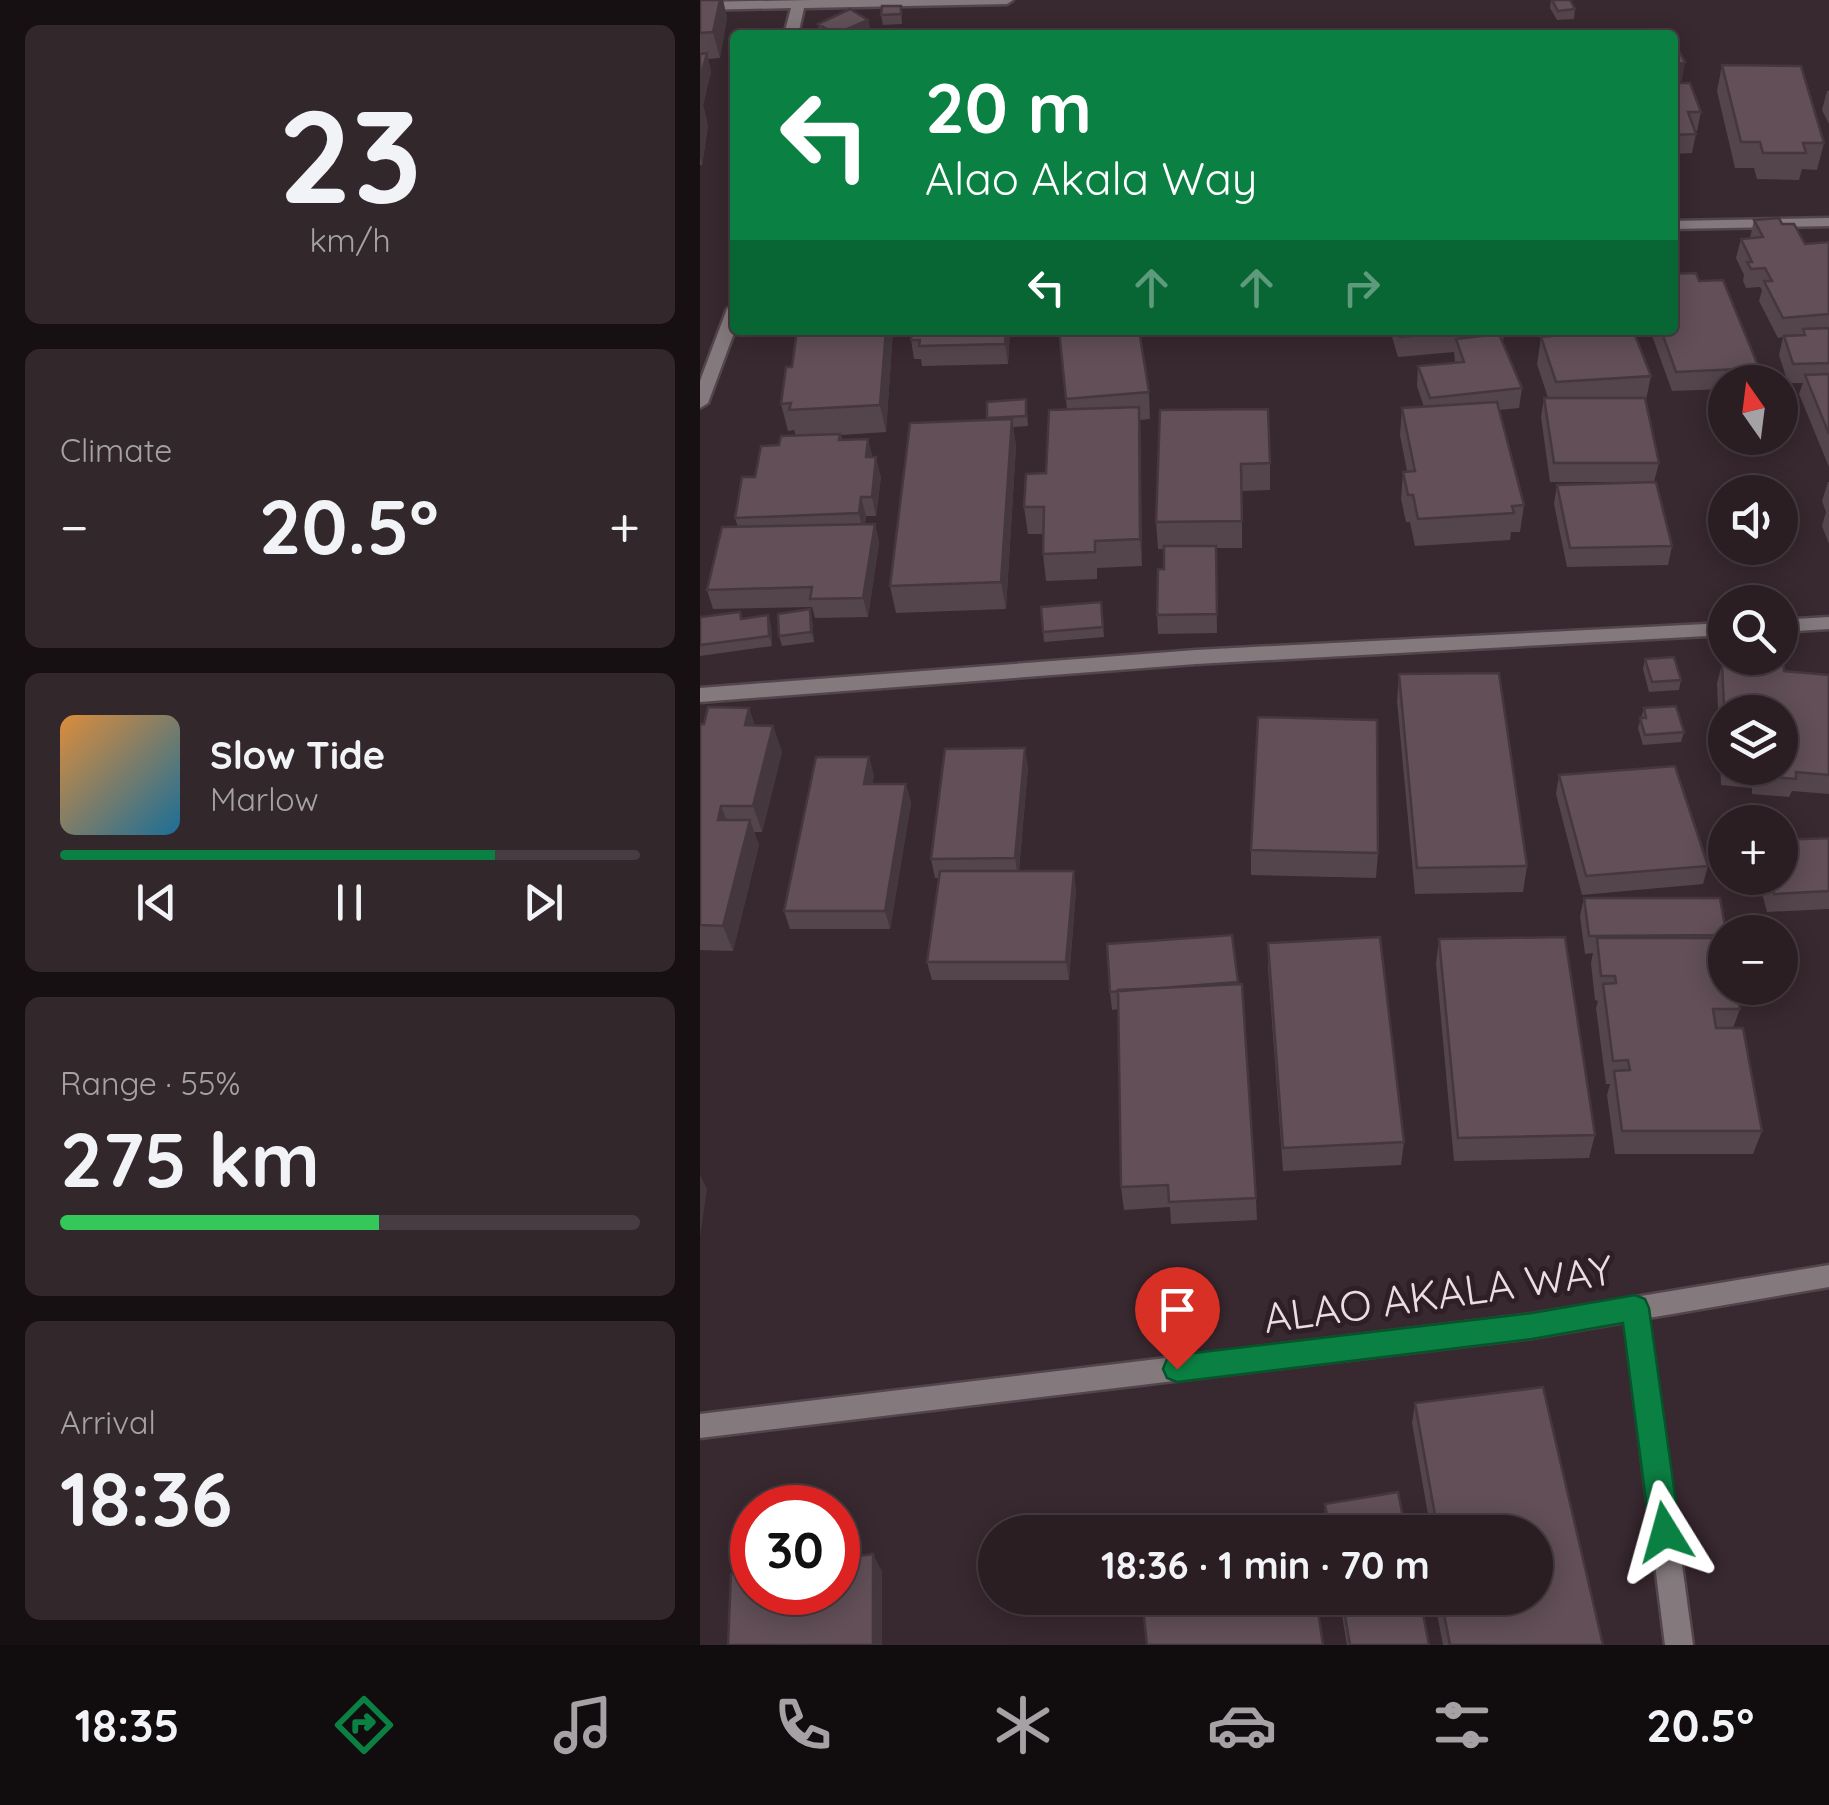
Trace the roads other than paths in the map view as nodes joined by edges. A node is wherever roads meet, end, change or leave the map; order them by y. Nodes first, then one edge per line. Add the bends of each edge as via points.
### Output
1 (1007, 0) edge
2 (700, 6) edge
3 (798, 6) junction
4 (793, 30) edge
5 (1829, 222) edge
6 (1678, 225) edge
7 (730, 323) edge
8 (700, 404) edge
9 (1829, 623) edge
10 (1798, 625) edge
11 (1708, 629) edge
12 (700, 694) edge
13 (1829, 1276) edge
14 (1635, 1308) junction
15 (700, 1426) edge
16 (1680, 1645) edge

1 - 3 street
2 - 3 street
3 - 4 street
5 - 6 street
7 - 8 street
9 - 10 street
11 - 12 street
13 - 14 street, ALAO AKALA WAY
14 - 15 street, ALAO AKALA WAY
14 - 16 street

